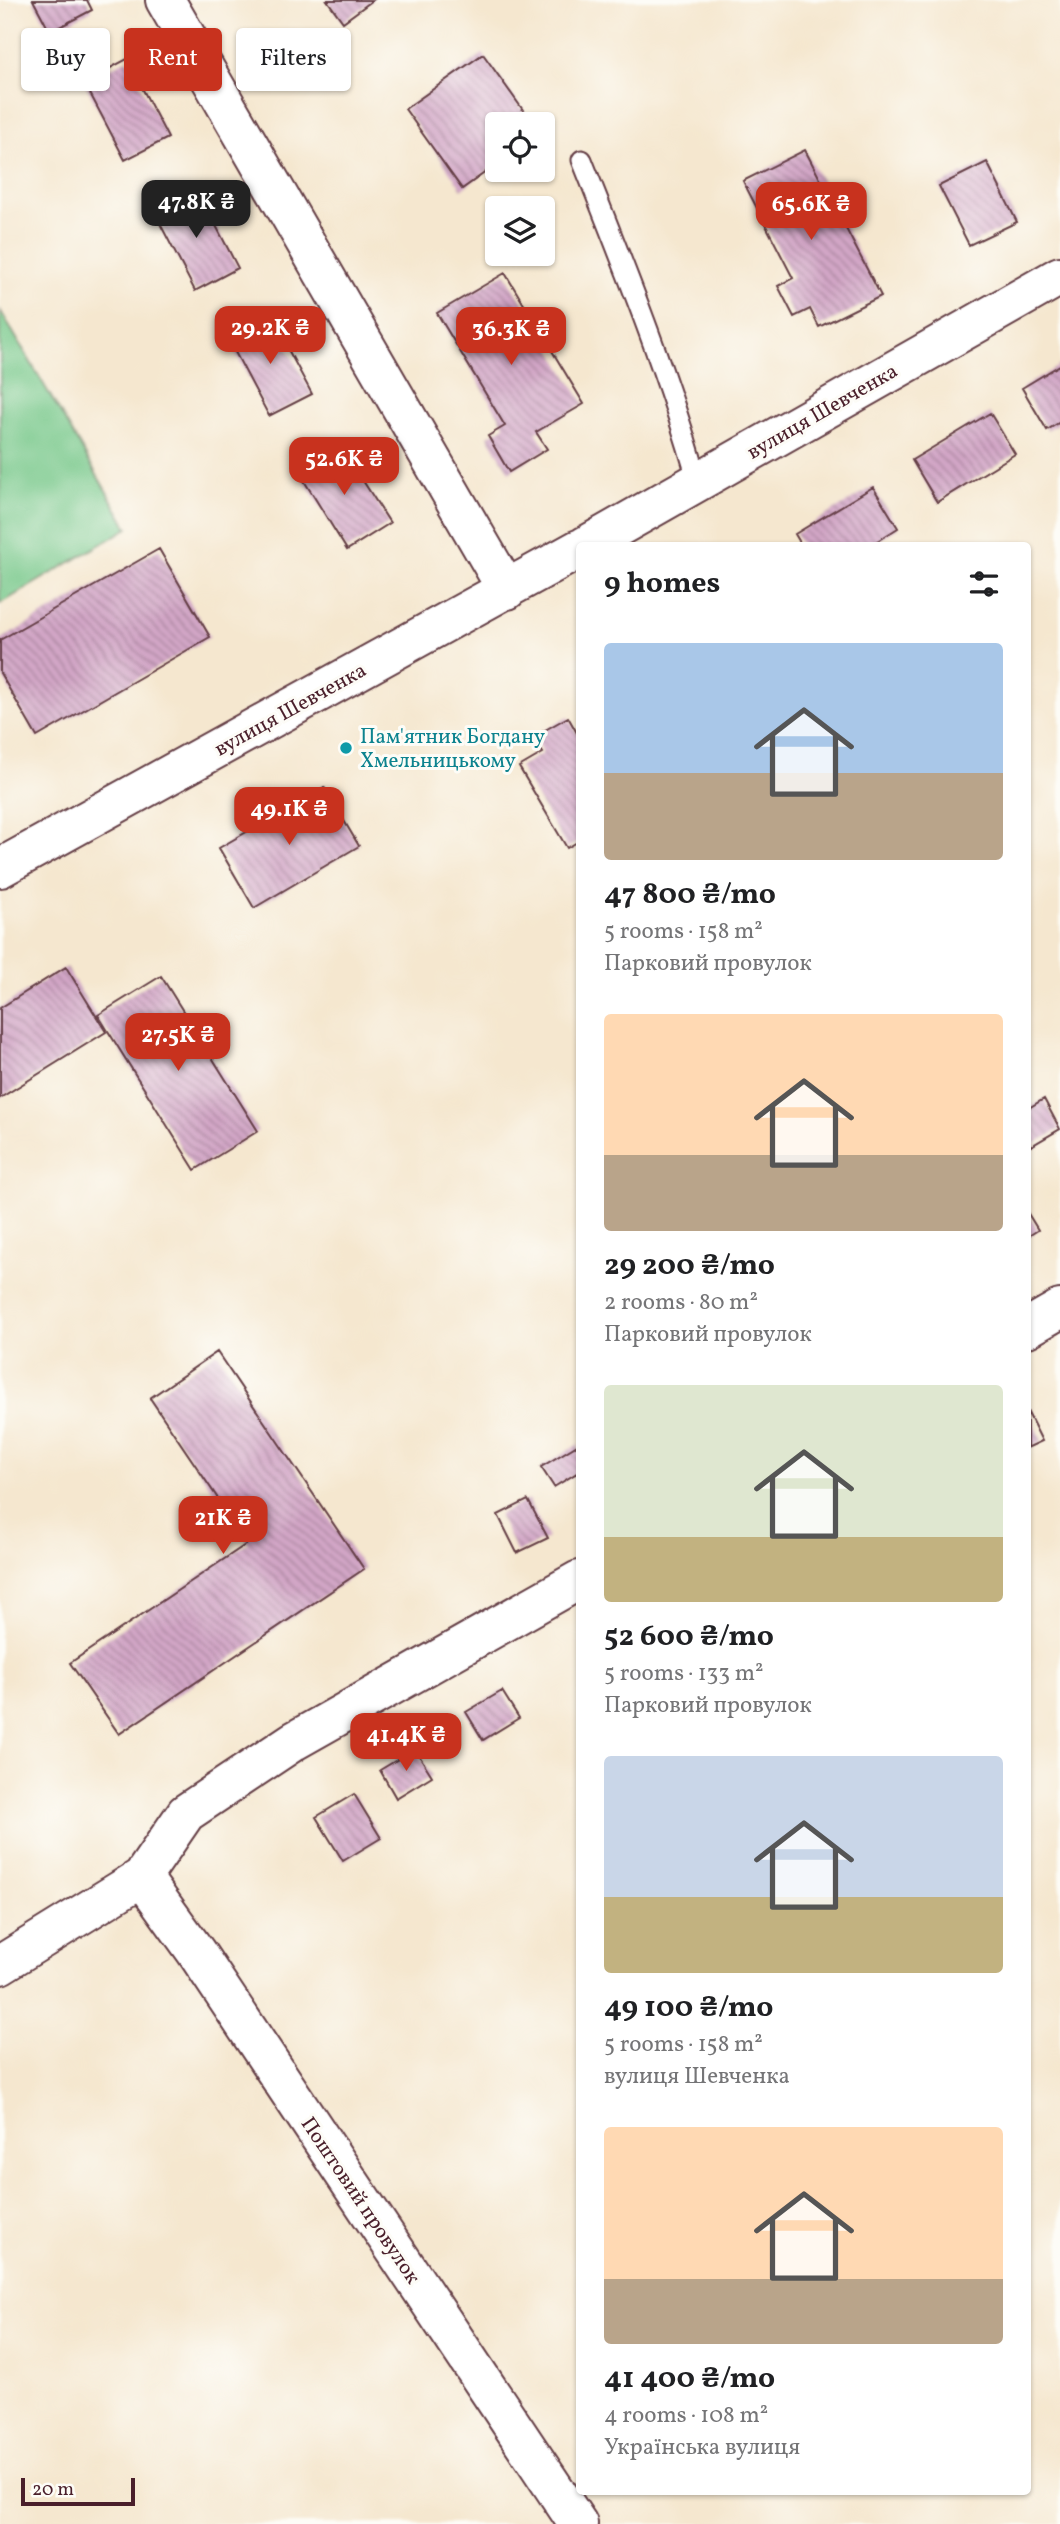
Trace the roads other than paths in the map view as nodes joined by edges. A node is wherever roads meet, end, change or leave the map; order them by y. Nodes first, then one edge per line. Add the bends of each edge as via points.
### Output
1 (164, 0) edge
2 (582, 160) dead end
3 (1060, 276) edge
4 (698, 482) junction
5 (592, 542) edge
6 (576, 551) edge
7 (507, 590) junction
8 (0, 868) edge
9 (1060, 1310) edge
10 (1031, 1326) edge
11 (576, 1582) edge
12 (142, 1877) junction
13 (0, 1965) edge
14 (578, 2524) edge

1 - 7 street
2 - 4 lane via 640,305
3 - 4 street, вулиця Шевченка
4 - 5 street, вулиця Шевченка
6 - 7 street, вулиця Шевченка
7 - 8 street, вулиця Шевченка
9 - 10 street
11 - 12 street via 294,1741 186,1813
12 - 13 street
12 - 14 street, Поштовий провулок

